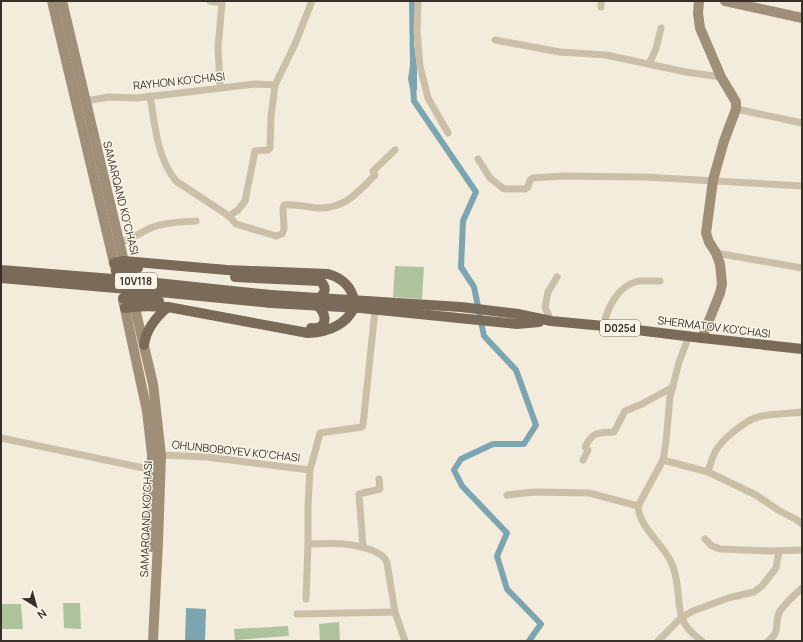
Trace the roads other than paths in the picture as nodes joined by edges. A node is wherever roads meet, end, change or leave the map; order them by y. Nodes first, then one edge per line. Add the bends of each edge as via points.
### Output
1 (52, 1) edge
2 (62, 1) edge
3 (210, 1) edge
4 (312, 1) edge
5 (418, 1) edge
6 (699, 1) edge
7 (725, 1) edge
8 (737, 2) edge
9 (802, 18) edge
10 (661, 28) dead end
11 (495, 40) dead end
12 (649, 64) junction
13 (720, 77) junction
14 (276, 85) junction
15 (220, 88) junction
16 (150, 96) junction
17 (85, 101) junction
18 (736, 109) junction
19 (802, 123) edge
20 (448, 134) dead end
21 (395, 150) dead end
22 (478, 159) dead end
23 (713, 180) junction
24 (802, 186) edge
25 (229, 216) junction
26 (196, 221) dead end
27 (114, 243) junction
28 (716, 253) junction
29 (120, 266) junction
30 (802, 268) edge
31 (1, 270) edge
32 (557, 277) dead end
33 (1, 278) edge
34 (660, 281) dead end
35 (271, 299) junction
36 (128, 302) junction
37 (318, 302) junction
38 (354, 305) junction
39 (168, 307) junction
40 (375, 310) junction
41 (458, 312) junction
42 (551, 321) junction
43 (604, 326) junction
44 (689, 336) junction
45 (702, 338) junction
46 (144, 345) junction
47 (802, 349) edge
48 (672, 387) junction
49 (802, 412) edge
50 (1, 438) edge
51 (161, 456) junction
52 (583, 460) dead end
53 (662, 460) junction
54 (153, 470) junction
55 (310, 470) junction
56 (708, 472) junction
57 (380, 479) dead end
58 (507, 495) dead end
59 (638, 506) junction
60 (802, 524) edge
61 (705, 539) dead end
62 (308, 544) junction
63 (363, 547) junction
64 (802, 550) edge
65 (779, 551) junction
66 (802, 588) edge
67 (306, 599) dead end
68 (395, 612) junction
69 (297, 614) dead end
70 (681, 618) junction
71 (699, 640) edge
72 (771, 640) edge
73 (147, 641) edge
74 (153, 641) edge
75 (405, 641) edge
76 (658, 641) edge

1 - 27 main road, SAMARQAND KO'CHASI
2 - 17 main road, SAMARQAND KO'CHASI
3 - 15 street via 222,3 218,48
4 - 14 street
5 - 20 street via 417,31 424,90
6 - 13 main road via 700,28
7 - 8 main road
8 - 9 main road
10 - 12 street
11 - 12 street via 560,52 606,55
12 - 13 street
13 - 18 main road via 736,102
14 - 15 street, RAYHON KO'CHASI via 256,84
14 - 25 street via 270,148 255,151 244,201 238,210
15 - 16 street, RAYHON KO'CHASI
16 - 17 street, RAYHON KO'CHASI via 109,97
16 - 25 street via 156,132 170,175
17 - 27 main road, SAMARQAND KO'CHASI
18 - 19 street
18 - 23 main road
21 - 25 street via 373,171 375,175 345,203 326,208 284,205 282,234 276,236 242,226
22 - 23 street via 490,178 504,189 525,189 533,178 562,176
23 - 24 street
23 - 28 main road via 706,233
26 - 27 street via 153,227 132,239
27 - 29 main road, SAMARQAND KO'CHASI
28 - 30 street
28 - 45 main road via 722,284
29 - 36 main road, SAMARQAND KO'CHASI
29 - 37 main road via 235,277 320,281 325,288
29 - 38 main road via 328,274 340,278 347,285 352,291
31 - 35 main road, 10V118, bridge via 138,281
32 - 42 street via 548,292 545,307
33 - 35 main road, 10V118, bridge
34 - 43 street via 636,282 622,289 612,303
35 - 37 main road, 10V118
36 - 37 main road via 218,310 314,328 320,327 324,321 324,314
36 - 39 main road
36 - 46 main road, SAMARQAND KO'CHASI
36 - 54 main road, SAMARQAND KO'CHASI via 147,411
37 - 38 main road, 10V118
38 - 39 main road via 345,320 335,327 322,332 308,333
38 - 40 main road, D025d
38 - 41 main road, D025d
39 - 46 main road via 154,320
40 - 41 main road, D025d
40 - 55 street, OHUNBOBOYEV KO'CHASI via 363,425 320,433
41 - 42 main road, SHERMATOV KO'CHASI / D025d
42 - 43 main road, SHERMATOV KO'CHASI / D025d
43 - 44 main road, SHERMATOV KO'CHASI / D025d
44 - 45 main road, SHERMATOV KO'CHASI / D025d
44 - 48 street
45 - 47 main road, SHERMATOV KO'CHASI / D025d
46 - 51 main road, SAMARQAND KO'CHASI via 153,384
48 - 52 street via 625,411 614,432 596,433 590,437
48 - 53 street
49 - 56 street via 758,417 750,421 719,445
50 - 54 street
51 - 55 street, OHUNBOBOYEV KO'CHASI via 207,457
51 - 74 main road, SAMARQAND KO'CHASI
53 - 56 street
53 - 59 street
54 - 73 main road, SAMARQAND KO'CHASI
55 - 62 street, OHUNBOBOYEV KO'CHASI
56 - 60 street via 756,495
57 - 63 street via 380,489 359,494
58 - 59 street via 535,492 589,493
59 - 70 street via 642,521 672,563 676,575
61 - 65 street via 720,549
62 - 63 street via 338,543
62 - 67 street, OHUNBOBOYEV KO'CHASI
63 - 68 street via 380,554 386,560
64 - 65 street
65 - 70 street via 773,573 754,592 728,598
66 - 72 street via 780,612 776,620 776,633
68 - 69 street
68 - 75 street
70 - 71 street
70 - 76 street

